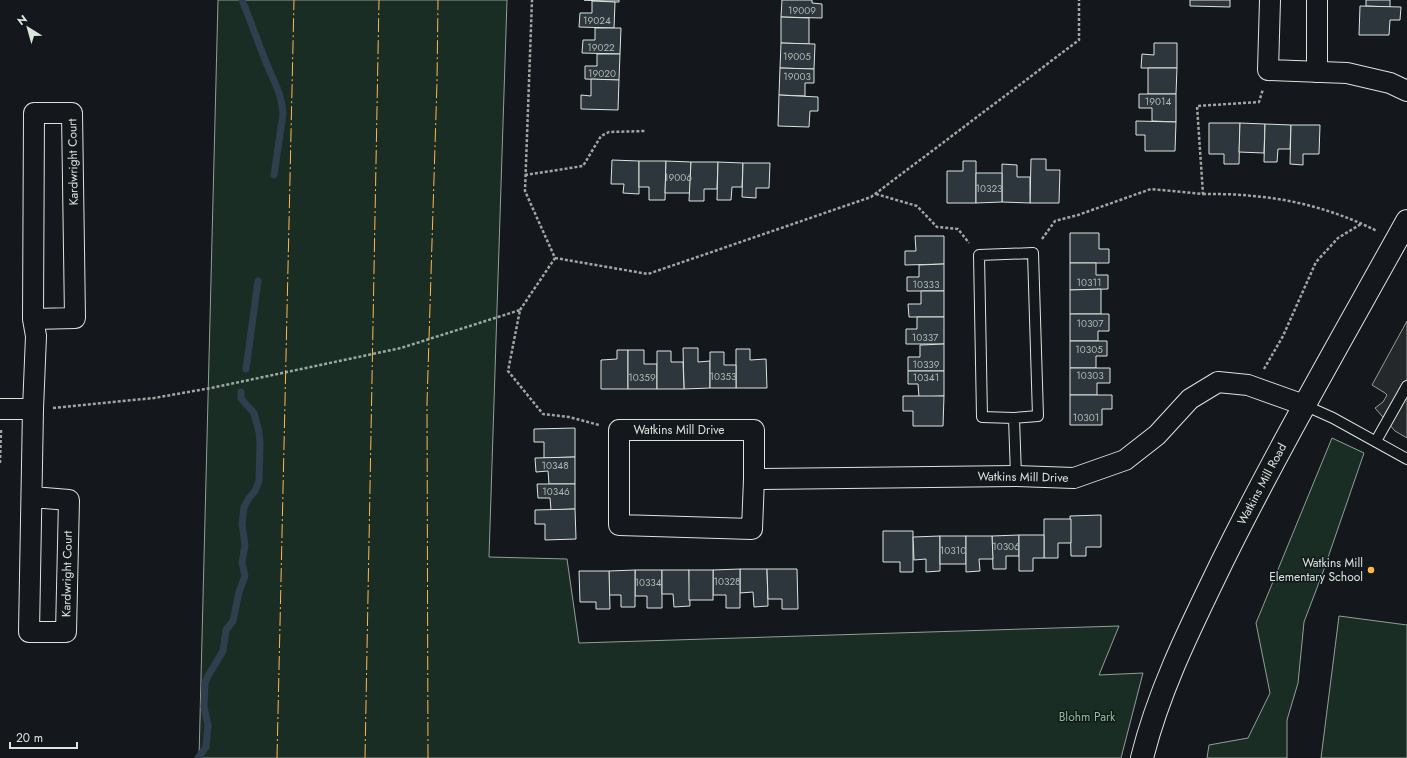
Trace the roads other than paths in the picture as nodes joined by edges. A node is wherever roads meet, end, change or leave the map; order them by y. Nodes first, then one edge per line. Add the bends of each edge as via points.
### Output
1 (1270, 0) edge
2 (1317, 0) edge
3 (1317, 72) junction
4 (1407, 91) edge
5 (1404, 228) edge
6 (33, 319) junction
7 (1407, 386) edge
8 (1304, 405) junction
9 (1, 409) edge
10 (33, 409) junction
11 (1014, 418) junction
12 (1376, 441) junction
13 (1407, 459) edge
14 (1016, 476) junction
15 (754, 479) junction
16 (32, 497) junction
17 (1142, 758) edge

1 - 3 street via 1268,70
2 - 3 street
3 - 4 street via 1347,73 1390,83
5 - 8 street, Watkins Mill Road
6 - 6 street, Kardwright Court via 34,113 72,113 75,318
6 - 10 street, Kardwright Court via 36,336
7 - 12 lane
8 - 12 lane
8 - 14 street, Watkins Mill Drive via 1248,385 1218,382 1190,399 1157,436 1125,460 1074,478
8 - 17 street, Watkins Mill Road via 1250,506 1186,636 1156,711
9 - 10 street
10 - 16 street, Kardwright Court
11 - 11 lane via 1038,416 1033,253 978,255 982,417
11 - 14 lane
12 - 13 lane
14 - 15 street, Watkins Mill Drive
15 - 15 street, Watkins Mill Drive via 752,529 619,526 619,430 754,430
16 - 16 street, Kardwright Court via 69,500 66,632 29,632

